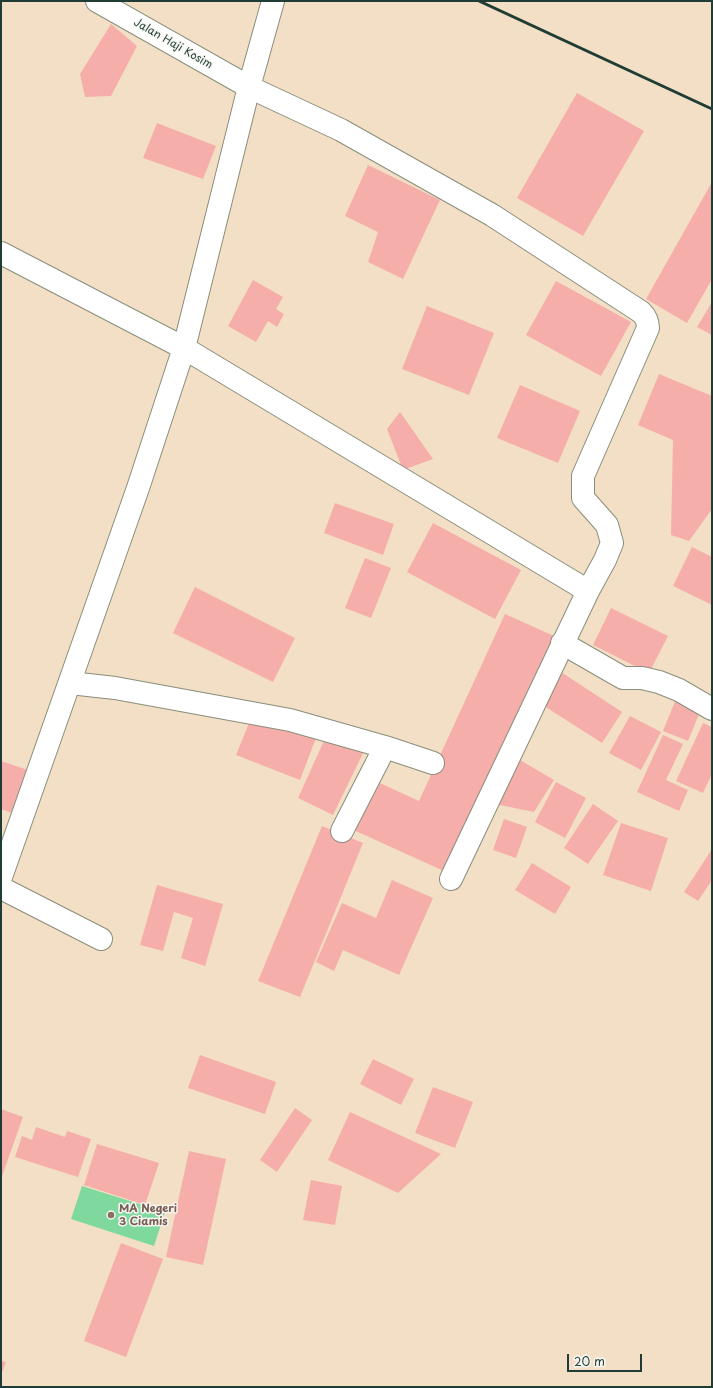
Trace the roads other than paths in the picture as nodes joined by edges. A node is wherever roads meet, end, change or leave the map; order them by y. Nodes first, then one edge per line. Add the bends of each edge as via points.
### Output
1 (97, 1) edge
2 (273, 1) edge
3 (249, 87) junction
4 (1, 253) edge
5 (184, 348) junction
6 (588, 591) junction
7 (562, 644) junction
8 (70, 683) junction
9 (712, 709) edge
10 (385, 747) junction
11 (433, 763) dead end
12 (342, 831) dead end
13 (1, 877) edge
14 (451, 878) dead end
15 (1, 888) edge
16 (101, 939) dead end

1 - 3 street, Jalan Haji Kosim
2 - 3 street
3 - 5 street
3 - 6 street, Jalan Haji Kosim via 341,130 492,215 645,316 648,328 583,476 583,498 607,525 612,543
4 - 5 street
5 - 6 street
5 - 8 street
6 - 7 street, Jalan Haji Kosim
7 - 9 street via 623,678 642,678 659,682
7 - 14 street, Jalan Haji Kosim
8 - 10 street via 114,688 290,720
8 - 13 street
10 - 11 street
10 - 12 street
15 - 16 street

